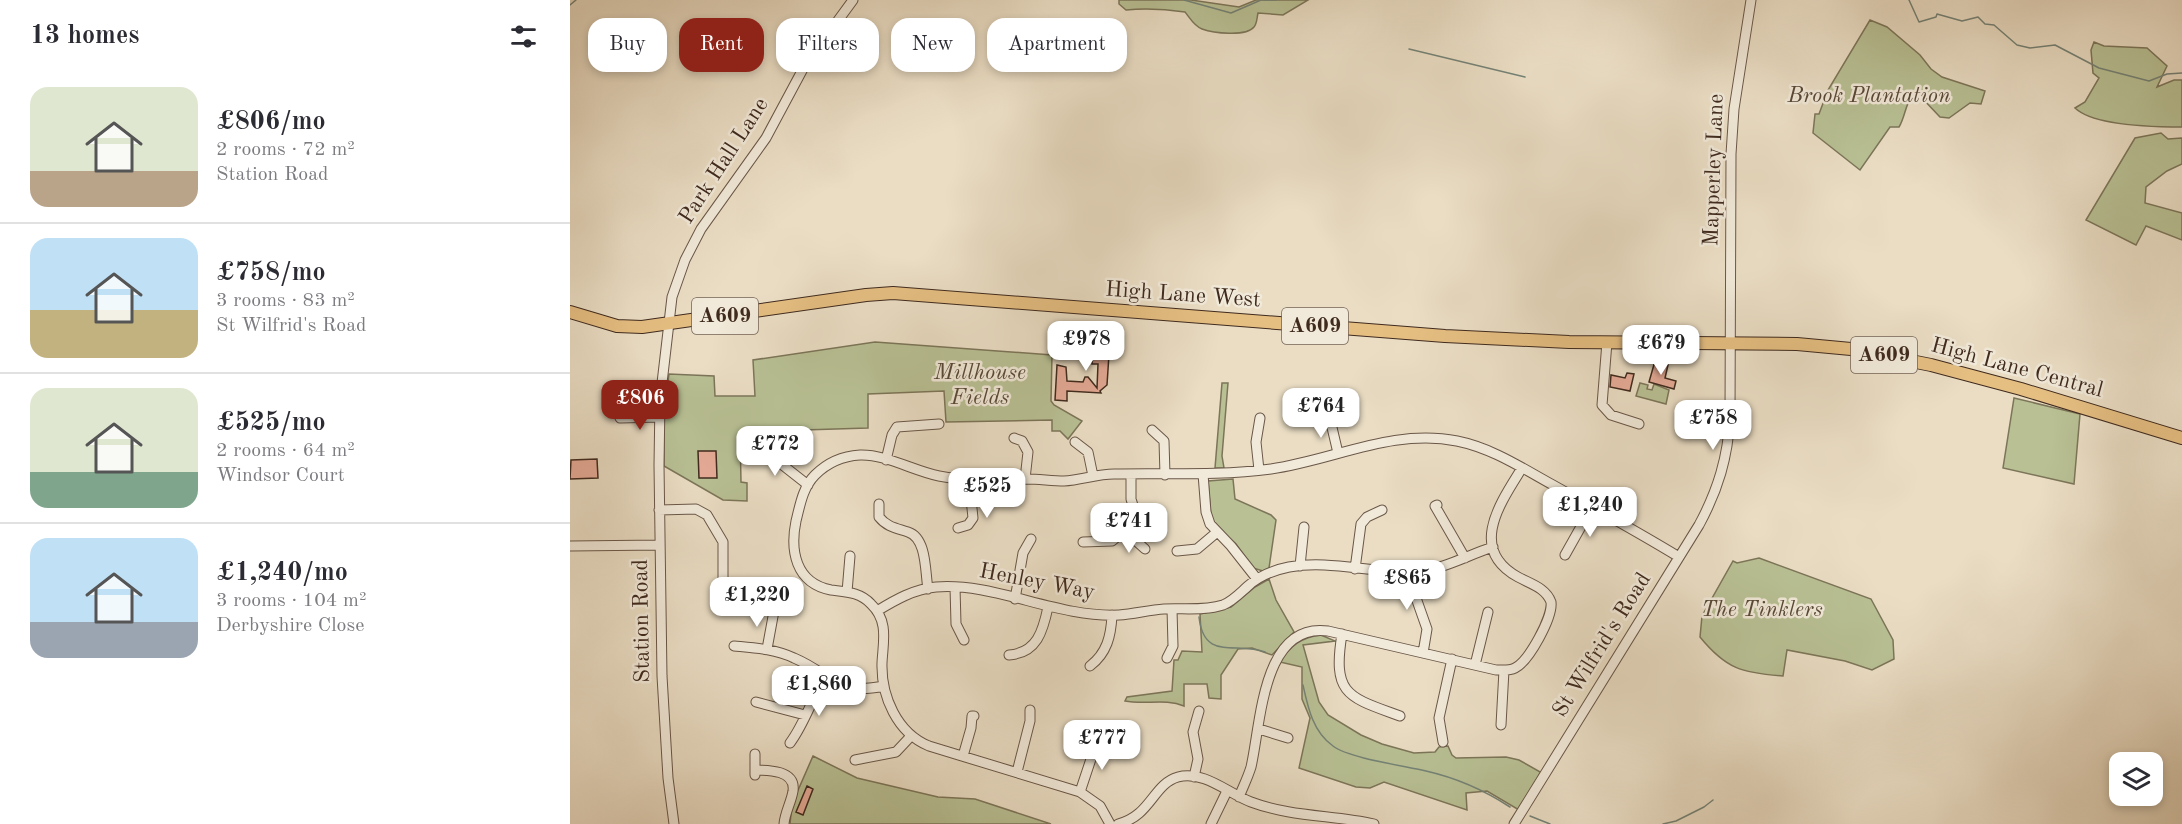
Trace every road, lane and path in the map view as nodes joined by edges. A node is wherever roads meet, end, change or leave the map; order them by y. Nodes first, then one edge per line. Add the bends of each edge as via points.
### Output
1 (853, 0) edge
2 (1751, 0) edge
3 (570, 312) edge
4 (670, 323) junction
5 (1607, 342) junction
6 (1731, 342) junction
7 (659, 417) junction
8 (620, 418) dead end
9 (1260, 418) dead end
10 (1330, 419) dead end
11 (939, 424) dead end
12 (1639, 424) dead end
13 (1158, 432) dead end
14 (1019, 438) dead end
15 (2182, 438) edge
16 (1075, 442) dead end
17 (1338, 453) junction
18 (775, 455) dead end
19 (886, 460) junction
20 (1522, 468) junction
21 (1259, 470) junction
22 (1131, 474) junction
23 (1203, 474) junction
24 (1165, 475) junction
25 (1093, 476) junction
26 (1025, 479) junction
27 (972, 480) junction
28 (808, 485) junction
29 (1437, 505) dead end
30 (1592, 507) junction
31 (659, 510) junction
32 (1382, 510) dead end
33 (877, 511) dead end
34 (1304, 527) dead end
35 (715, 528) junction
36 (958, 528) dead end
37 (704, 532) dead end
38 (1126, 532) junction
39 (1216, 533) junction
40 (1027, 541) dead end
41 (1083, 542) dead end
42 (660, 545) junction
43 (570, 546) edge
44 (1493, 547) junction
45 (1145, 549) dead end
46 (1177, 551) dead end
47 (1563, 554) dead end
48 (850, 556) dead end
49 (1679, 557) junction
50 (1465, 558) junction
51 (1300, 566) junction
52 (1355, 569) junction
53 (1413, 571) junction
54 (723, 579) dead end
55 (1257, 579) junction
56 (955, 587) junction
57 (928, 589) junction
58 (847, 592) junction
59 (1015, 599) junction
60 (1048, 607) junction
61 (1172, 609) junction
62 (774, 611) dead end
63 (877, 611) junction
64 (1112, 615) junction
65 (1485, 618) dead end
66 (1342, 633) junction
67 (960, 637) dead end
68 (734, 646) dead end
69 (767, 649) junction
70 (1423, 653) junction
71 (1171, 655) dead end
72 (1013, 657) dead end
73 (1452, 659) junction
74 (1095, 665) dead end
75 (1475, 665) junction
76 (1504, 670) junction
77 (825, 677) junction
78 (884, 686) junction
79 (756, 702) dead end
80 (1029, 710) dead end
81 (1199, 711) dead end
82 (805, 715) junction
83 (974, 716) dead end
84 (1400, 716) dead end
85 (1501, 725) dead end
86 (1259, 729) junction
87 (911, 736) junction
88 (1289, 740) dead end
89 (1443, 742) dead end
90 (790, 743) dead end
91 (1093, 746) dead end
92 (755, 754) dead end
93 (963, 756) junction
94 (855, 760) dead end
95 (1017, 772) junction
96 (1194, 777) junction
97 (1227, 791) junction
98 (1080, 792) junction
99 (1239, 797) junction
100 (1140, 820) edge
101 (674, 824) edge
102 (784, 824) edge
103 (1110, 824) edge
104 (1118, 824) edge
105 (1211, 824) edge
106 (1374, 824) edge
107 (1514, 824) edge

1 - 4 street, Park Hall Lane via 804,67 777,120 692,246 672,297
2 - 6 street, Mapperley Lane via 1731,154
3 - 4 main road, A609 via 626,327
4 - 5 main road, High Lane West / A609 via 892,293 1444,336
4 - 7 street, Station Road
5 - 6 main road, High Lane West / A609
5 - 12 street via 1601,401 1606,412
6 - 15 main road, High Lane Central / A609 via 1797,344 1887,355 2071,403
6 - 49 street, St Wilfrid's Road via 1729,435 1724,468 1712,500
7 - 8 street
7 - 31 street, Station Road
9 - 21 street via 1256,442
10 - 17 street via 1329,433
11 - 19 street via 895,425
13 - 24 street via 1165,444
14 - 26 street via 1028,452
16 - 25 street via 1088,452
17 - 20 street via 1386,441 1432,438 1475,446
17 - 21 street
18 - 28 street
19 - 27 street via 919,471
19 - 28 street via 863,455 841,458 819,471
20 - 30 street
20 - 44 street via 1495,514
21 - 23 street
22 - 24 street
22 - 25 street
22 - 38 street via 1131,499 1136,515
23 - 24 street
23 - 39 street via 1206,512
25 - 26 street via 1063,481
26 - 27 street
27 - 36 street via 973,523
28 - 58 street via 794,531 795,560 815,584
29 - 50 street
30 - 47 street
30 - 49 street
31 - 35 street via 700,510
31 - 42 street, Station Road
32 - 52 street via 1361,524
33 - 57 street via 890,527 916,532
34 - 51 street
35 - 37 street
35 - 54 street via 723,546
38 - 41 street via 1112,542
38 - 45 street
39 - 46 street via 1201,548
39 - 55 street
40 - 59 street
42 - 43 street
42 - 101 street, Station Road via 662,682
44 - 50 street
44 - 76 street via 1506,568 1544,591 1552,606 1550,618 1524,660 1516,668
48 - 58 street
49 - 107 street, St Wilfrid's Road
50 - 53 street
51 - 52 street
51 - 55 street
52 - 53 street
53 - 70 street via 1416,598 1427,629
55 - 61 street, Henley Way via 1221,606
56 - 57 street, Henley Way
56 - 59 street, Henley Way
56 - 67 street via 955,618
57 - 63 street, Henley Way via 908,594
58 - 63 street via 867,600
59 - 60 street, Henley Way
60 - 64 street, Henley Way
60 - 72 street via 1038,641
61 - 64 street, Henley Way
61 - 71 street
62 - 69 street
63 - 78 street via 884,631
64 - 74 street via 1108,644
65 - 75 street
66 - 70 street
66 - 84 street via 1338,663 1345,689 1389,715
66 - 86 street via 1307,631 1284,648 1272,667
68 - 69 street
69 - 77 street via 798,660
70 - 73 street
73 - 75 street
73 - 89 street via 1440,716
75 - 76 street
76 - 85 street
77 - 78 street via 855,690
77 - 82 street
78 - 87 street via 896,716
79 - 82 street
80 - 95 street via 1033,722
81 - 96 street via 1192,722 1198,759
82 - 90 street
83 - 93 street
86 - 88 street
86 - 99 street
87 - 93 street
87 - 94 street via 896,752
91 - 98 street
92 - 102 street via 755,773 779,772 791,782 793,790
93 - 95 street
95 - 98 street
96 - 97 street
96 - 100 street via 1182,776 1169,782
97 - 99 street
97 - 105 street
98 - 103 street via 1100,806
99 - 106 street via 1281,811
100 - 104 street

